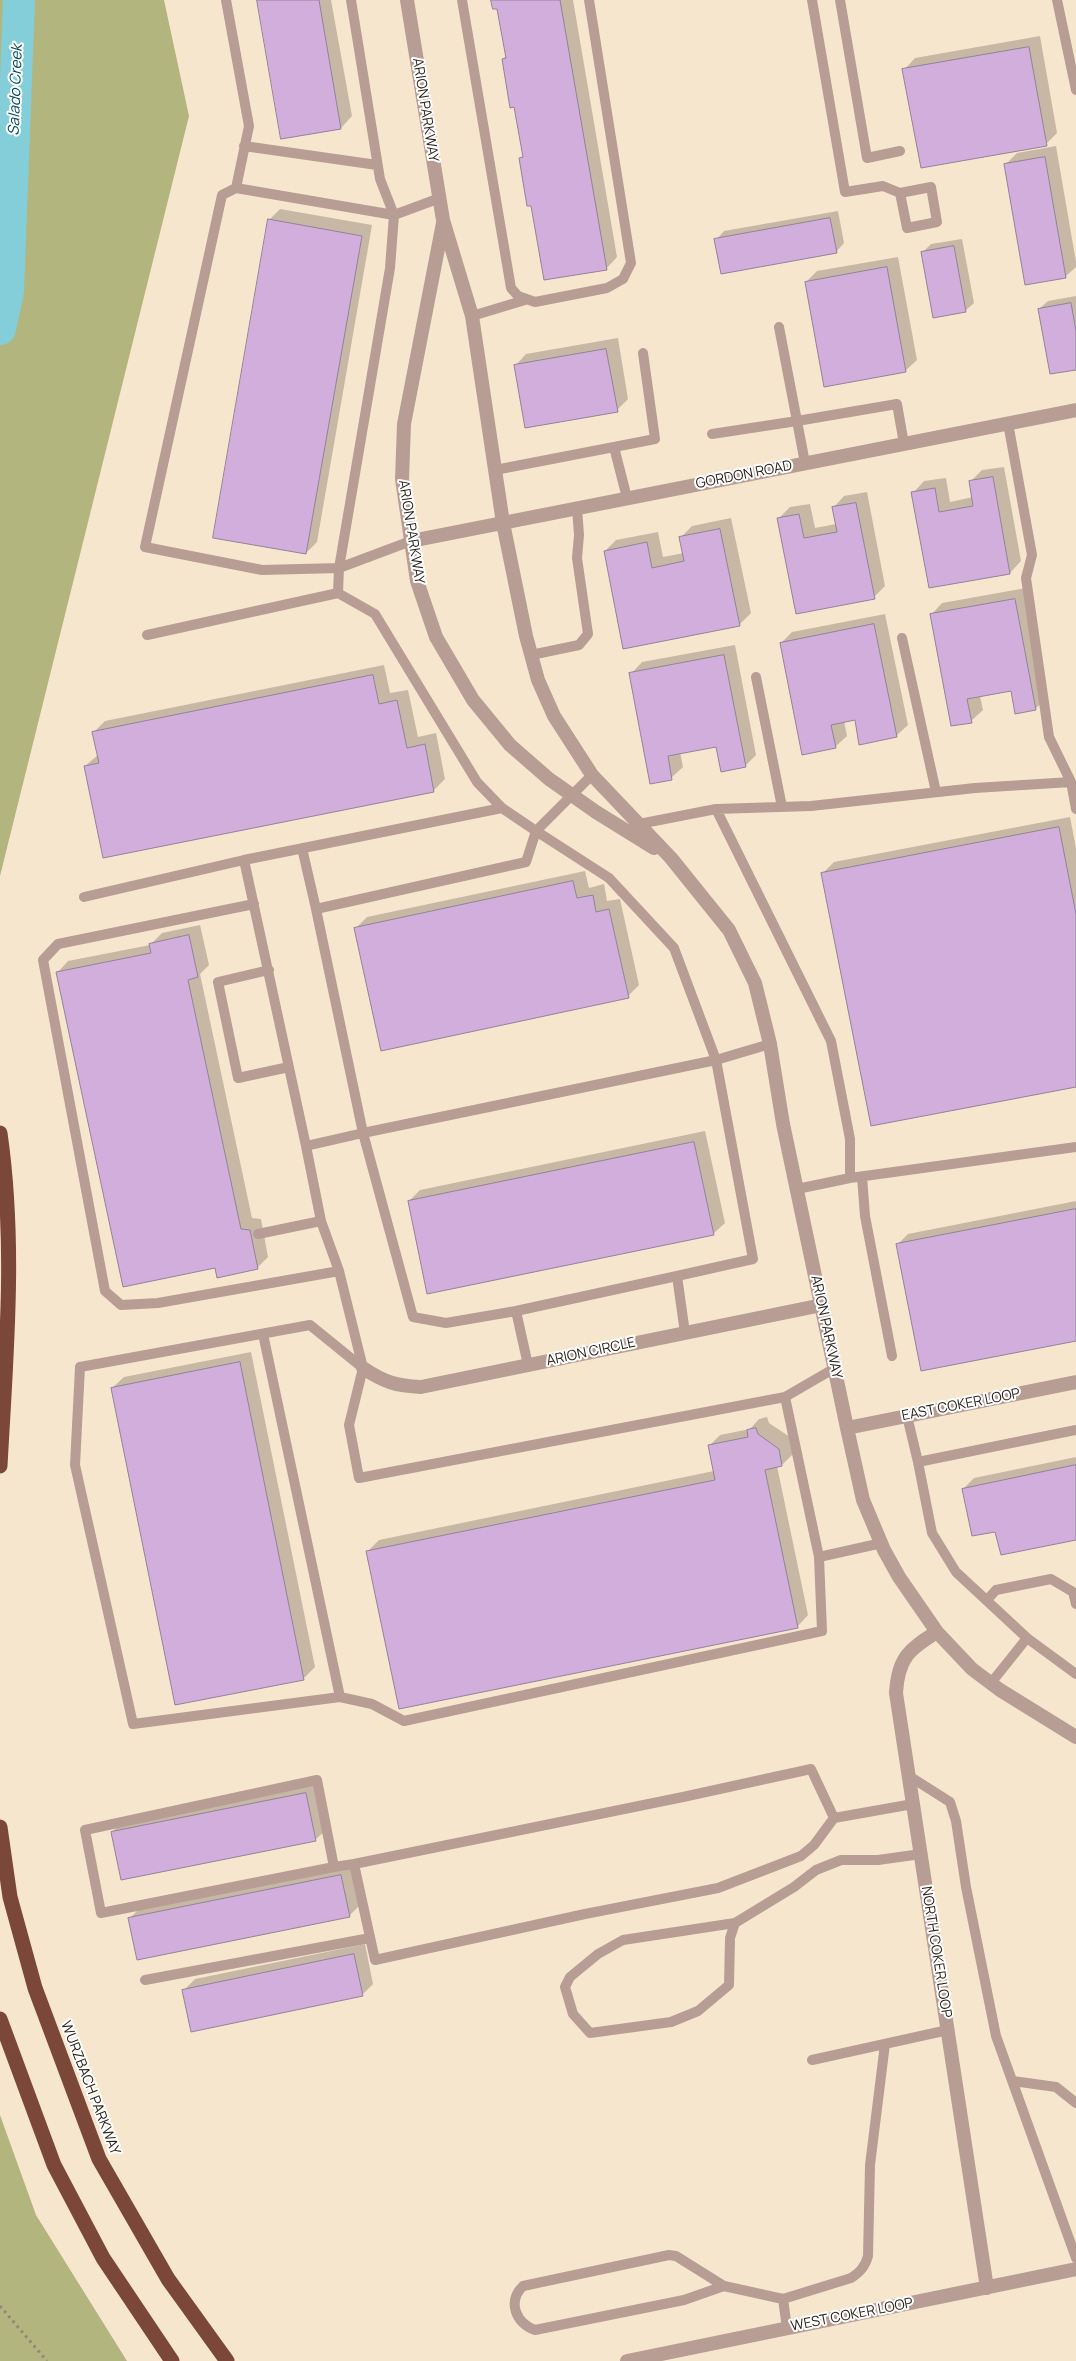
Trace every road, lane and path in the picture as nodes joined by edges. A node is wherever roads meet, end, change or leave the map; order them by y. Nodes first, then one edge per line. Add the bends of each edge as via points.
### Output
1 (226, 0) edge
2 (351, 0) edge
3 (407, 0) edge
4 (462, 0) edge
5 (588, 0) edge
6 (812, 0) edge
7 (840, 0) edge
8 (1057, 0) edge
9 (1076, 90) edge
10 (244, 146) junction
11 (900, 152) dead end
12 (377, 165) junction
13 (236, 188) junction
14 (900, 193) junction
15 (440, 198) junction
16 (394, 215) junction
17 (443, 220) junction
18 (525, 300) junction
19 (472, 316) junction
20 (779, 327) dead end
21 (643, 353) dead end
22 (1076, 410) edge
23 (797, 420) junction
24 (1008, 423) junction
25 (712, 434) dead end
26 (904, 444) junction
27 (614, 447) junction
28 (805, 463) junction
29 (495, 470) junction
30 (628, 498) junction
31 (577, 508) junction
32 (503, 523) junction
33 (411, 541) junction
34 (339, 568) junction
35 (338, 593) junction
36 (147, 635) dead end
37 (902, 638) dead end
38 (531, 655) junction
39 (756, 677) dead end
40 (592, 775) junction
41 (1071, 782) junction
42 (936, 792) junction
43 (573, 796) junction
44 (782, 807) junction
45 (502, 808) junction
46 (716, 808) junction
47 (1076, 809) edge
48 (639, 824) junction
49 (536, 831) junction
50 (302, 848) junction
51 (671, 858) junction
52 (244, 860) junction
53 (84, 897) dead end
54 (254, 904) junction
55 (316, 909) junction
56 (269, 970) junction
57 (770, 1044) junction
58 (716, 1060) junction
59 (289, 1067) junction
60 (0, 1133) edge
61 (363, 1134) junction
62 (306, 1146) junction
63 (1076, 1147) edge
64 (862, 1177) junction
65 (850, 1178) junction
66 (797, 1189) junction
67 (321, 1222) junction
68 (258, 1234) dead end
69 (339, 1271) junction
70 (677, 1276) junction
71 (822, 1305) junction
72 (516, 1311) junction
73 (685, 1333) junction
74 (263, 1334) junction
75 (892, 1356) dead end
76 (528, 1365) junction
77 (363, 1368) junction
78 (835, 1368) junction
79 (1076, 1382) edge
80 (785, 1397) junction
81 (907, 1416) junction
82 (847, 1428) junction
83 (1076, 1430) edge
84 (918, 1462) junction
85 (0, 1466) edge
86 (882, 1543) junction
87 (819, 1557) junction
88 (987, 1600) junction
89 (1076, 1604) edge
90 (937, 1632) junction
91 (1027, 1638) junction
92 (1076, 1674) edge
93 (991, 1684) junction
94 (340, 1697) junction
95 (1076, 1737) edge
96 (909, 1776) junction
97 (913, 1804) junction
98 (834, 1818) junction
99 (0, 1827) edge
100 (921, 1854) junction
101 (354, 1864) junction
102 (334, 1867) junction
103 (734, 1923) junction
104 (370, 1938) junction
105 (145, 1980) dead end
106 (0, 2019) edge
107 (948, 2030) junction
108 (885, 2044) junction
109 (812, 2060) dead end
110 (1013, 2081) junction
111 (1076, 2103) edge
112 (1076, 2258) edge
113 (1076, 2269) edge
114 (724, 2286) junction
115 (987, 2288) junction
116 (783, 2299) junction
117 (0, 2306) edge
118 (787, 2328) junction
119 (47, 2361) edge
120 (172, 2361) edge
121 (227, 2361) edge
122 (627, 2361) edge

1 - 10 lane via 249,126
2 - 12 lane
3 - 15 street, ARION PARKWAY
4 - 18 lane via 511,288
5 - 18 lane via 631,263 623,279 607,288 535,302
6 - 14 lane via 845,192 883,186
7 - 11 lane via 867,158
8 - 9 lane
10 - 12 lane
10 - 13 lane
12 - 16 lane
13 - 16 lane
13 - 34 lane via 222,195 145,546 262,570
14 - 14 lane via 908,228 937,222 930,187
15 - 16 lane
15 - 17 street, ARION PARKWAY
16 - 34 lane via 390,268
17 - 19 street, ARION PARKWAY
17 - 33 street, ARION PARKWAY via 404,424 402,479
18 - 19 lane
19 - 29 street, ARION PARKWAY
20 - 23 lane
21 - 27 lane via 656,439
22 - 24 street, GORDON ROAD
23 - 25 lane
23 - 26 lane via 897,404
23 - 28 lane
24 - 26 street, GORDON ROAD
24 - 41 lane via 1032,555 1026,578 1049,737
26 - 28 street, GORDON ROAD
27 - 29 lane
27 - 30 lane
28 - 30 street, GORDON ROAD
29 - 32 street, ARION PARKWAY
30 - 31 street, GORDON ROAD
31 - 32 street, GORDON ROAD
31 - 38 lane via 577,558 588,634 579,645
32 - 33 street, GORDON ROAD
32 - 38 street, ARION PARKWAY
33 - 34 lane
33 - 43 street, ARION PARKWAY via 417,581 436,637 473,700 510,745
34 - 35 lane
35 - 36 lane
35 - 45 lane via 375,614 477,782
37 - 42 lane
38 - 40 street, ARION PARKWAY via 554,716
39 - 44 lane
40 - 43 lane
40 - 48 street, ARION PARKWAY
41 - 42 lane
41 - 47 lane
42 - 44 lane
43 - 49 lane
43 - 51 street, ARION PARKWAY
44 - 46 lane
45 - 49 lane
45 - 50 lane
46 - 48 lane
46 - 65 lane via 831,1040 850,1139
48 - 51 street, ARION PARKWAY
49 - 55 lane via 526,862
49 - 58 lane via 609,878 674,948
50 - 52 lane
50 - 55 lane
51 - 57 street, ARION PARKWAY via 729,930 755,983
52 - 53 lane
52 - 54 lane
54 - 56 lane
54 - 69 lane via 58,944 43,960 105,1291 121,1305 158,1304
55 - 61 lane
56 - 59 lane
56 - 59 lane via 218,982 238,1078
57 - 58 lane
57 - 66 street, ARION PARKWAY
58 - 61 lane
58 - 70 lane via 753,1259
59 - 62 lane
60 - 85 highway via 6,1173 10,1283
61 - 62 lane
61 - 72 lane via 413,1317 446,1323
62 - 67 lane
63 - 64 lane
64 - 65 lane
64 - 75 lane via 865,1216
65 - 66 lane
66 - 71 street, ARION PARKWAY
67 - 68 lane
67 - 69 lane
69 - 77 lane
70 - 72 lane
70 - 73 lane
71 - 73 street, ARION CIRCLE
71 - 78 street, ARION PARKWAY
72 - 76 lane
73 - 76 street, ARION CIRCLE
74 - 77 lane via 310,1325
74 - 94 lane
74 - 94 lane via 80,1367 76,1465 133,1724
76 - 77 street, ARION CIRCLE via 421,1387 400,1386
77 - 80 lane via 349,1425 359,1478
78 - 80 lane
78 - 82 street, ARION PARKWAY
79 - 81 street, EAST COKER LOOP
80 - 87 lane
81 - 82 street, EAST COKER LOOP
81 - 84 lane
82 - 86 street, ARION PARKWAY via 864,1500
83 - 84 lane
84 - 88 lane via 932,1533 956,1572
86 - 87 lane
86 - 90 street, ARION PARKWAY via 900,1577
87 - 94 lane via 822,1631 404,1721 372,1704
88 - 89 lane via 996,1590 1051,1579 1073,1592
88 - 91 lane
90 - 93 street, ARION PARKWAY
90 - 96 street, NORTH COKER LOOP via 911,1648 897,1678 896,1693
91 - 92 lane
91 - 93 lane
93 - 95 street, ARION PARKWAY
96 - 97 street, NORTH COKER LOOP
96 - 110 lane via 950,1802 996,2036
97 - 98 lane
97 - 100 street, NORTH COKER LOOP
98 - 101 lane via 811,1768
98 - 104 lane via 814,1845 801,1856 718,1888 375,1960
99 - 121 highway, WURZBACH PARKWAY via 10,1897 35,1988 99,2159 168,2279
100 - 103 lane via 878,1860 841,1860 816,1870
100 - 107 street, NORTH COKER LOOP
101 - 102 lane
101 - 104 lane
102 - 102 lane via 316,1780 84,1830 101,1913
103 - 103 lane via 730,1938 729,1985 698,2011 670,2022 590,2033 574,2014 566,1987 570,1976 598,1954 623,1940
104 - 105 lane
106 - 120 highway via 54,2165 103,2258
107 - 108 lane
107 - 115 street, NORTH COKER LOOP
108 - 109 lane
108 - 116 lane via 870,2165 866,2264 851,2278
110 - 111 lane via 1056,2087
110 - 112 lane
113 - 115 street, WEST COKER LOOP
114 - 114 lane via 684,2300 535,2330 526,2327 514,2310 514,2300 523,2286 669,2255 676,2256
114 - 116 lane
115 - 118 street, WEST COKER LOOP
116 - 118 lane
117 - 119 path
118 - 122 street, WEST COKER LOOP

